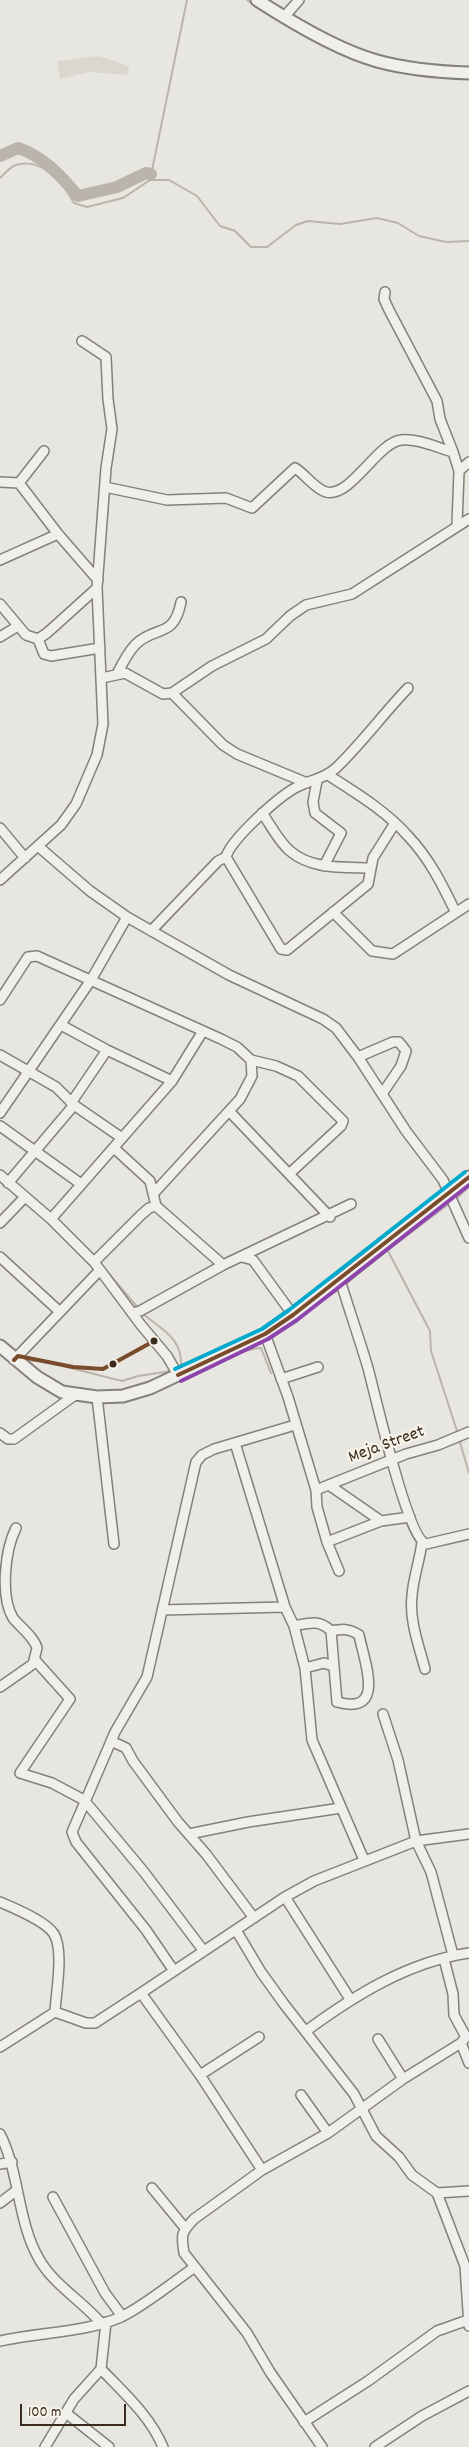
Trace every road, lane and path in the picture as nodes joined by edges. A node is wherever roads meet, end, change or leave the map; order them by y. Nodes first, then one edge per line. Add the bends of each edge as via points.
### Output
1 (257, 0) edge
2 (299, 0) edge
3 (284, 18) junction
4 (469, 73) edge
5 (386, 292) dead end
6 (82, 341) dead end
7 (44, 451) dead end
8 (453, 452) junction
9 (469, 462) edge
10 (459, 471) junction
11 (0, 482) edge
12 (19, 483) junction
13 (105, 488) junction
14 (469, 519) edge
15 (457, 525) junction
16 (58, 534) junction
17 (0, 560) edge
18 (97, 584) junction
19 (181, 602) dead end
20 (0, 604) edge
21 (18, 626) junction
22 (0, 637) edge
23 (38, 639) junction
24 (100, 648) junction
25 (117, 674) junction
26 (102, 678) junction
27 (408, 688) dead end
28 (172, 693) junction
29 (328, 775) junction
30 (317, 781) junction
31 (307, 783) junction
32 (262, 813) junction
33 (395, 823) junction
34 (0, 828) edge
35 (39, 848) junction
36 (226, 857) junction
37 (25, 858) junction
38 (324, 866) junction
39 (371, 868) junction
40 (0, 880) edge
41 (469, 904) edge
42 (456, 911) junction
43 (333, 912) junction
44 (127, 917) junction
45 (151, 931) junction
46 (91, 980) junction
47 (0, 1000) edge
48 (61, 1024) junction
49 (203, 1031) junction
50 (107, 1050) junction
51 (0, 1055) edge
52 (358, 1057) junction
53 (251, 1060) junction
54 (28, 1073) junction
55 (172, 1081) junction
56 (382, 1094) junction
57 (73, 1104) junction
58 (229, 1111) junction
59 (0, 1112) edge
60 (0, 1126) edge
61 (122, 1138) junction
62 (114, 1148) junction
63 (36, 1150) junction
64 (289, 1174) junction
65 (0, 1175) edge
66 (469, 1177) edge
67 (8, 1182) junction
68 (81, 1184) junction
69 (154, 1192) junction
70 (449, 1192) junction
71 (25, 1197) junction
72 (351, 1204) dead end
73 (156, 1206) junction
74 (330, 1216) junction
75 (51, 1219) junction
76 (0, 1223) edge
77 (469, 1238) edge
78 (0, 1257) edge
79 (242, 1257) junction
80 (94, 1262) junction
81 (223, 1265) junction
82 (100, 1270) junction
83 (340, 1280) junction
84 (59, 1311) junction
85 (132, 1313) junction
86 (293, 1315) junction
87 (265, 1334) junction
88 (0, 1346) edge
89 (14, 1360) junction
90 (318, 1367) dead end
91 (178, 1375) junction
92 (281, 1379) junction
93 (76, 1395) junction
94 (97, 1397) junction
95 (295, 1425) junction
96 (469, 1432) edge
97 (0, 1433) edge
98 (235, 1443) junction
99 (391, 1459) junction
100 (329, 1485) junction
101 (316, 1490) junction
102 (410, 1517) junction
103 (381, 1521) junction
104 (16, 1528) dead end
105 (469, 1534) edge
106 (327, 1542) junction
107 (422, 1542) junction
108 (114, 1544) dead end
109 (339, 1572) dead end
110 (285, 1606) junction
111 (162, 1610) junction
112 (294, 1626) junction
113 (331, 1631) junction
114 (35, 1660) junction
115 (333, 1666) junction
116 (305, 1668) junction
117 (425, 1669) dead end
118 (0, 1687) edge
119 (383, 1714) dead end
120 (111, 1741) junction
121 (84, 1800) junction
122 (340, 1808) junction
123 (189, 1834) junction
124 (469, 1834) edge
125 (416, 1841) junction
126 (364, 1860) junction
127 (285, 1897) junction
128 (0, 1902) edge
129 (254, 1918) junction
130 (236, 1930) junction
131 (203, 1950) junction
132 (469, 1953) edge
133 (453, 1955) junction
134 (444, 1959) junction
135 (174, 1971) junction
136 (141, 1993) junction
137 (350, 2000) junction
138 (55, 2012) junction
139 (306, 2031) junction
140 (259, 2036) dead end
141 (378, 2039) dead end
142 (465, 2039) edge
143 (0, 2048) edge
144 (469, 2063) edge
145 (200, 2074) junction
146 (403, 2079) junction
147 (300, 2095) dead end
148 (363, 2109) junction
149 (328, 2133) junction
150 (0, 2134) edge
151 (12, 2162) junction
152 (0, 2164) edge
153 (262, 2170) junction
154 (152, 2188) dead end
155 (17, 2190) junction
156 (469, 2191) edge
157 (437, 2193) junction
158 (53, 2197) dead end
159 (0, 2203) edge
160 (186, 2228) junction
161 (195, 2267) junction
162 (122, 2316) junction
163 (103, 2322) junction
164 (468, 2323) edge
165 (0, 2341) edge
166 (101, 2369) junction
167 (469, 2391) edge
168 (66, 2413) junction
169 (304, 2422) junction
170 (46, 2447) edge
171 (109, 2447) edge
172 (163, 2447) edge
173 (322, 2447) edge
174 (375, 2447) edge

1 - 3 main road
2 - 3 street
3 - 4 main road via 375,61
5 - 8 street via 384,299 389,310 437,401 440,419
6 - 13 street via 106,357 112,428
7 - 12 street
8 - 10 street
8 - 13 street via 400,440 391,443 350,482 334,492 326,492 295,468 252,508 226,498 167,500
9 - 10 street
10 - 15 street
11 - 12 street
12 - 16 street
13 - 18 street
14 - 15 street
15 - 28 street via 352,594 306,605 266,639 212,666
16 - 17 street
16 - 18 street
18 - 23 street
18 - 24 street
19 - 25 street via 174,622 167,629 136,644
20 - 21 street
21 - 22 street
21 - 23 street via 26,635
23 - 24 street via 44,654 51,656
24 - 26 street
25 - 26 street
25 - 28 street via 125,673 164,694
26 - 35 street via 103,724 97,755 76,804
27 - 29 street
28 - 31 street via 223,745
29 - 30 street
29 - 33 street
30 - 31 street
30 - 38 street via 313,802 315,812 341,833
31 - 32 street via 287,793
32 - 36 street via 231,845
32 - 38 street via 289,850 306,861
33 - 39 street via 377,849
33 - 42 street via 435,871
34 - 37 street
35 - 37 street
35 - 44 street
36 - 43 street via 283,950 292,948
36 - 45 street via 218,861
37 - 40 street
38 - 39 street
39 - 43 street via 368,884
41 - 42 street
42 - 43 street via 393,954 386,955 366,947
44 - 45 street
44 - 46 street
45 - 52 street via 230,975 323,1019 336,1028
46 - 47 street via 33,955 28,957
46 - 48 street
46 - 49 street
48 - 50 street
48 - 54 street
49 - 53 street via 237,1047
49 - 55 street
50 - 55 street
50 - 57 street
51 - 54 street
52 - 56 street
52 - 56 street via 393,1042 399,1042 406,1051 401,1066
53 - 58 street via 252,1076 248,1087
53 - 64 street via 298,1076 343,1121
54 - 57 street via 56,1087
54 - 59 street
55 - 61 street
56 - 70 street
57 - 61 street
57 - 63 street
58 - 64 street
58 - 69 street
60 - 63 street
61 - 62 street
62 - 68 street
62 - 69 street via 150,1181
63 - 67 street
63 - 68 street
64 - 74 street
65 - 67 street
66 - 70 main road
67 - 71 street
68 - 75 street
69 - 73 street
70 - 77 street
70 - 83 main road
71 - 75 street
71 - 76 street
72 - 74 street
73 - 80 street via 141,1215
73 - 81 street
74 - 79 street
75 - 80 street
78 - 84 street
79 - 81 street
79 - 86 street via 253,1260
80 - 82 street
81 - 85 street
82 - 84 street
82 - 85 street
83 - 86 main road
83 - 99 street via 368,1369
84 - 89 street
85 - 91 street
86 - 87 main road
87 - 91 main road
87 - 92 street
88 - 89 main road
89 - 93 main road via 47,1384
90 - 92 street
91 - 94 main road via 134,1393
92 - 95 street
93 - 94 main road
93 - 97 street via 14,1439
94 - 108 street
95 - 98 street
95 - 101 street
96 - 99 street, Meja Street
98 - 110 street
98 - 111 street via 206,1452 196,1462
99 - 100 street, Meja Street
99 - 102 street
100 - 101 street, Meja Street
100 - 103 street
101 - 106 street
102 - 103 street
102 - 107 street
103 - 106 street
104 - 114 street via 7,1553 7,1598 12,1616 36,1645
105 - 107 street via 428,1544
106 - 109 street
107 - 117 street via 412,1595 412,1618
110 - 111 street
110 - 112 street
111 - 120 street via 147,1677
112 - 113 street via 317,1622
112 - 116 street
113 - 115 street
113 - 115 street via 352,1630 359,1635 370,1688 365,1700 357,1705 337,1702
114 - 118 street
114 - 121 street via 70,1699 20,1773 52,1783
115 - 116 street via 324,1663
116 - 122 street via 312,1740
119 - 125 street via 398,1760
120 - 121 street
120 - 123 street via 126,1748 132,1761
121 - 131 street
121 - 135 street via 72,1836
122 - 123 street
122 - 126 street
123 - 129 street
124 - 125 street
125 - 126 street
125 - 133 street via 431,1872
126 - 127 street
127 - 129 street
127 - 137 street
128 - 138 street via 44,1924 54,1934 58,1946
129 - 130 street
130 - 131 street
130 - 139 street via 261,1972
131 - 135 street
132 - 133 street
133 - 134 street
134 - 137 street via 402,1972
134 - 142 street via 453,1994 454,2015
135 - 136 street
136 - 138 street via 95,2023
136 - 145 street
137 - 139 street
138 - 143 street
139 - 148 street
140 - 145 street
141 - 146 street
142 - 144 street
142 - 146 street
145 - 153 street
146 - 148 street
147 - 149 street
148 - 149 street
148 - 157 street via 376,2136 412,2176
149 - 153 street
150 - 151 street
151 - 152 street
151 - 155 street
153 - 160 street
154 - 160 street
155 - 159 street
155 - 163 street via 33,2246 42,2265
156 - 157 street
157 - 164 street via 465,2266
158 - 162 street via 105,2293
160 - 161 street via 181,2237 184,2253
161 - 162 street
161 - 169 street via 247,2333
162 - 163 street
163 - 165 street
163 - 166 street
164 - 169 street via 437,2331 368,2382
166 - 168 street
166 - 172 street via 135,2404
167 - 174 street via 422,2416
168 - 170 street
168 - 171 street
169 - 173 street

